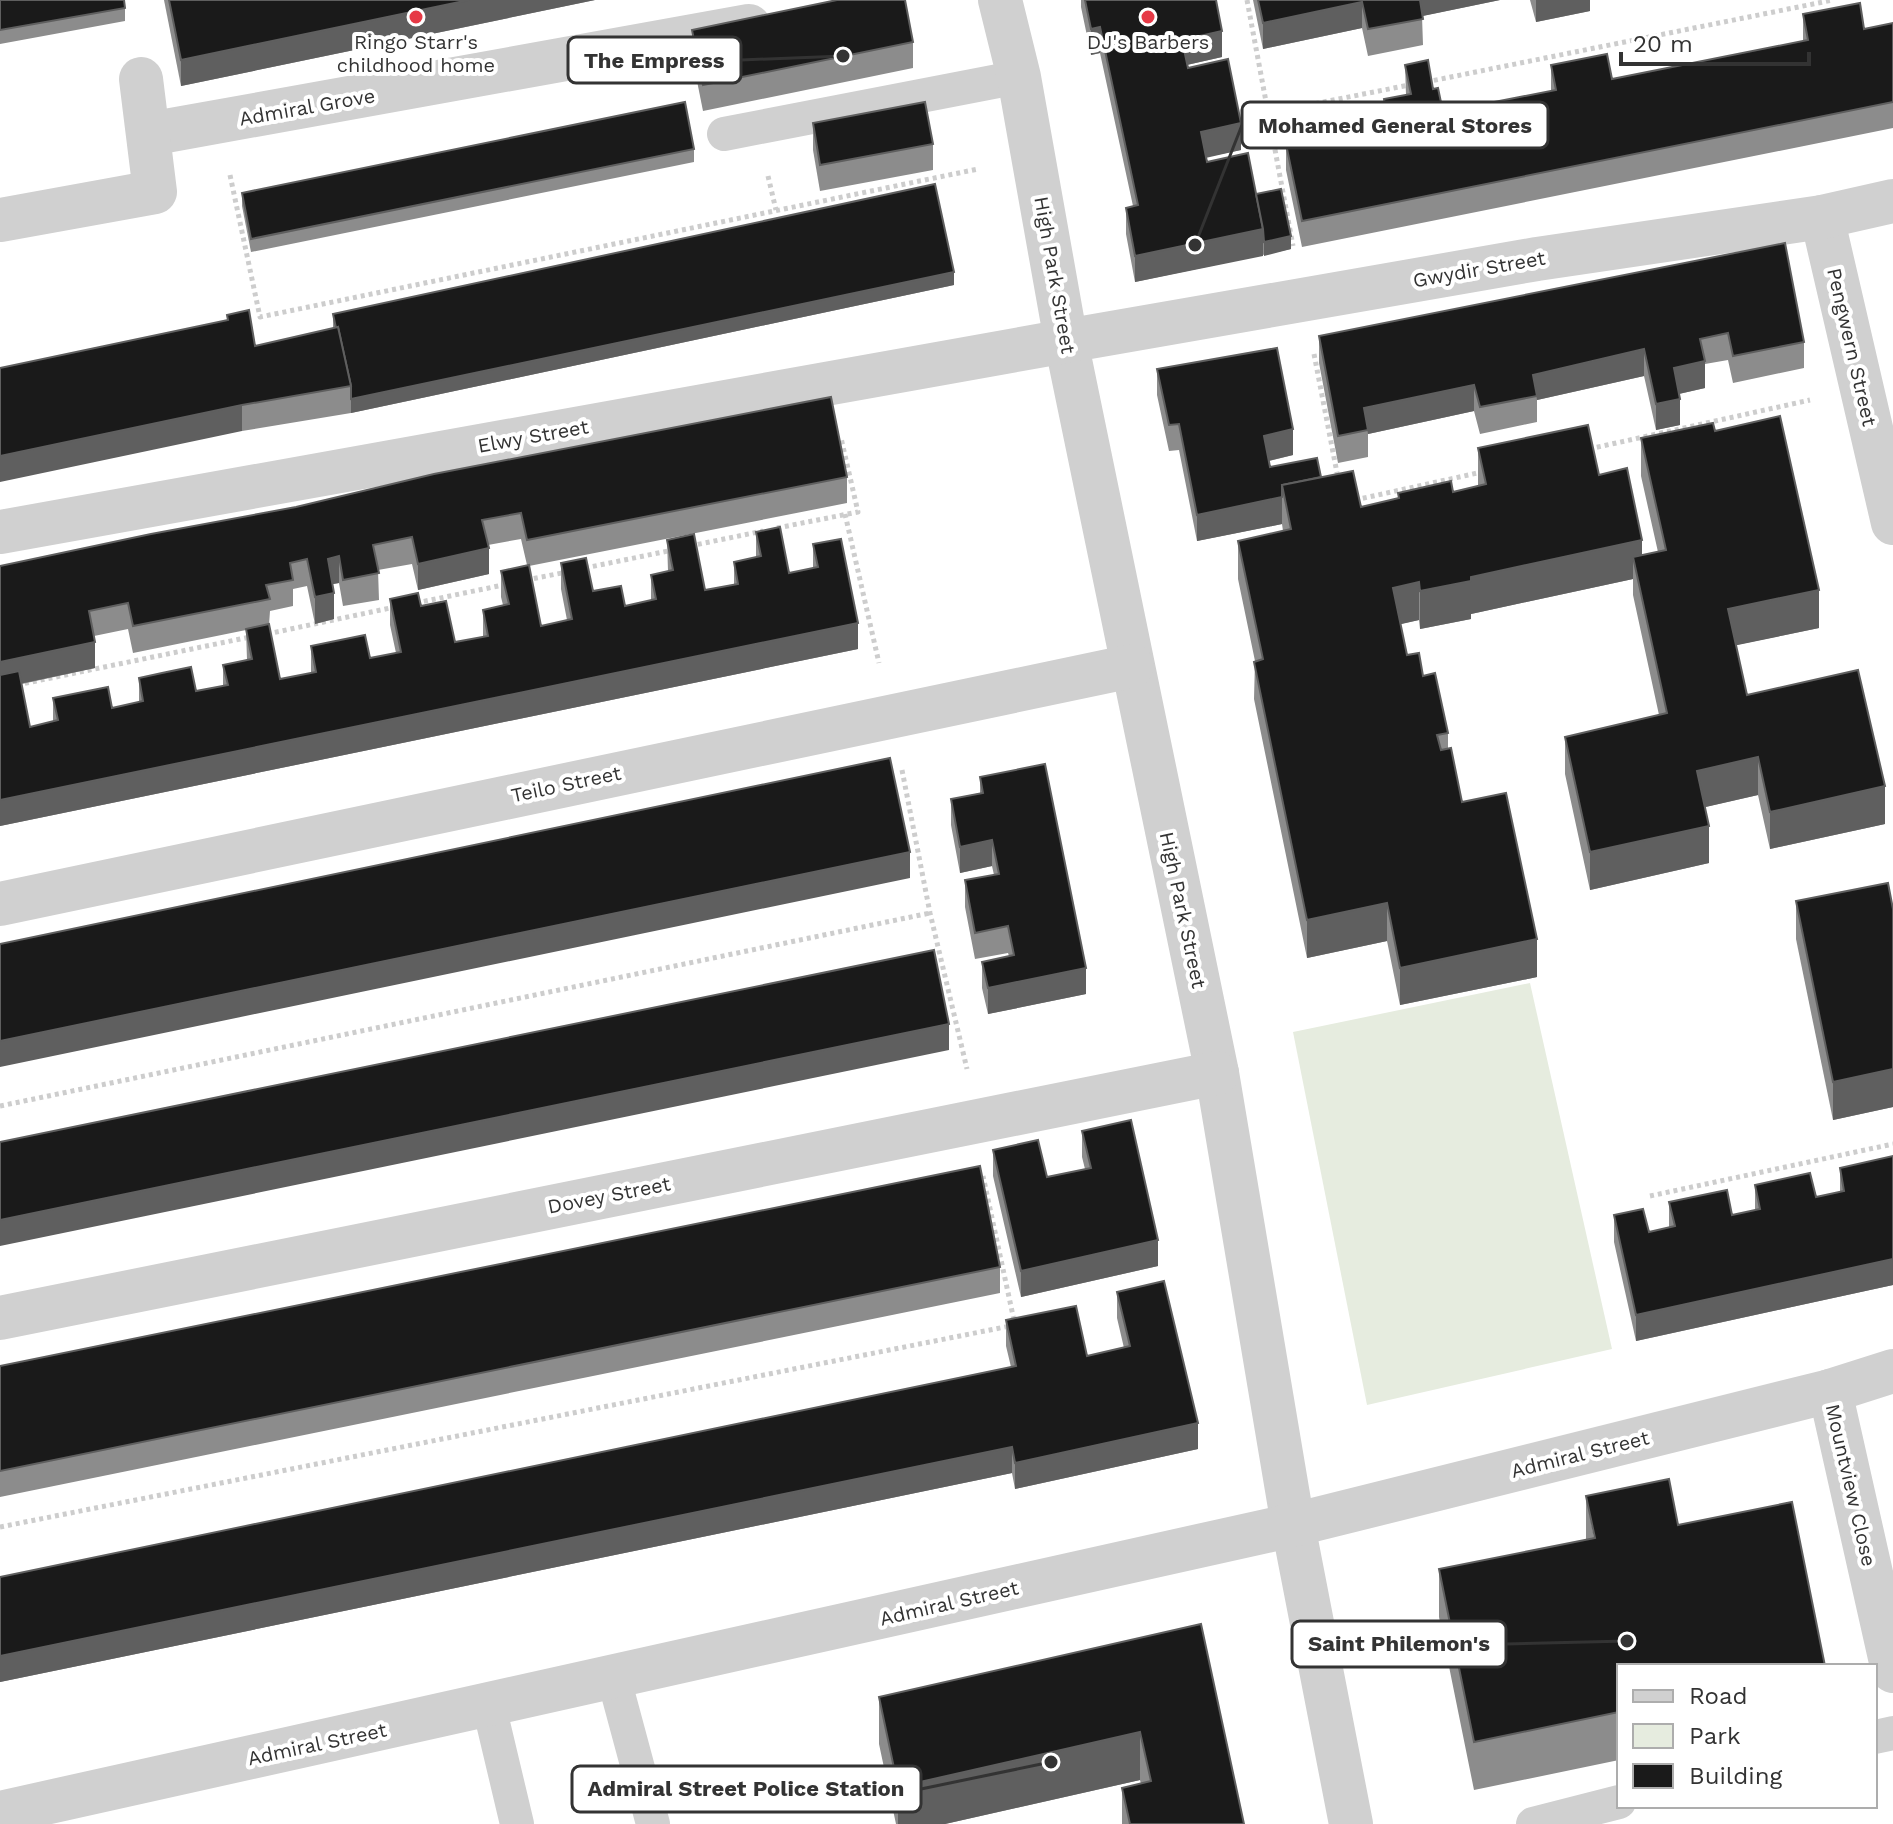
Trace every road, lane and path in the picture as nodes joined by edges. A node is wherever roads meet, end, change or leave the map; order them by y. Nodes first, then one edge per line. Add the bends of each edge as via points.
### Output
1 (1000, 0) edge
2 (1247, 0) edge
3 (1833, 0) edge
4 (782, 20) edge
5 (1019, 77) junction
6 (141, 79) dead end
7 (1268, 113) junction
8 (219, 123) junction
9 (149, 134) junction
10 (724, 134) dead end
11 (1034, 157) junction
12 (1893, 201) edge
13 (1822, 217) junction
14 (0, 220) edge
15 (1303, 300) junction
16 (1066, 341) junction
17 (829, 383) junction
18 (1862, 389) junction
19 (1587, 449) edge
20 (1495, 470) edge
21 (1339, 487) edge
22 (1342, 503) edge
23 (845, 514) junction
24 (1893, 523) edge
25 (0, 532) edge
26 (1132, 666) junction
27 (16, 686) edge
28 (891, 716) junction
29 (0, 904) edge
30 (930, 913) junction
31 (1217, 1073) junction
32 (0, 1106) edge
33 (976, 1121) junction
34 (1893, 1144) edge
35 (1650, 1196) dead end
36 (0, 1318) edge
37 (1893, 1371) edge
38 (1830, 1391) junction
39 (1293, 1525) junction
40 (0, 1527) edge
41 (1893, 1671) edge
42 (614, 1679) junction
43 (489, 1706) junction
44 (1617, 1803) edge
45 (0, 1813) edge
46 (517, 1824) edge
47 (653, 1824) edge
48 (1351, 1824) edge
49 (1533, 1824) edge

1 - 5 street, High Park Street
2 - 7 path
3 - 7 path
4 - 8 street, Admiral Grove
5 - 10 lane
5 - 11 street, High Park Street
6 - 9 street
7 - 15 path
8 - 9 street, Admiral Grove
8 - 11 path via 260,317
9 - 14 street via 155,192
11 - 16 street, High Park Street
12 - 13 street, Gwydir Street
13 - 15 street, Gwydir Street
13 - 18 street, Pengwern Street
15 - 16 street, Gwydir Street
15 - 21 path
16 - 17 street, Elwy Street
16 - 26 street, High Park Street
17 - 23 path via 858,512
17 - 25 street, Elwy Street
18 - 19 path
18 - 24 street, Pengwern Street
20 - 22 path
23 - 27 path
23 - 28 path
26 - 28 street, Teilo Street
26 - 31 street, High Park Street
28 - 29 street, Teilo Street
28 - 30 path
30 - 32 path
30 - 33 path
31 - 33 street, Dovey Street
31 - 39 street, High Park Street
33 - 36 street, Dovey Street
33 - 40 path via 1015,1325
34 - 35 path
37 - 38 street, Admiral Street
38 - 39 street, Admiral Street
38 - 41 street, Mountview Close
39 - 42 street, Admiral Street
39 - 48 street, High Park Street
42 - 43 street, Admiral Street
42 - 47 lane
43 - 45 street, Admiral Street
43 - 46 lane
44 - 49 lane

